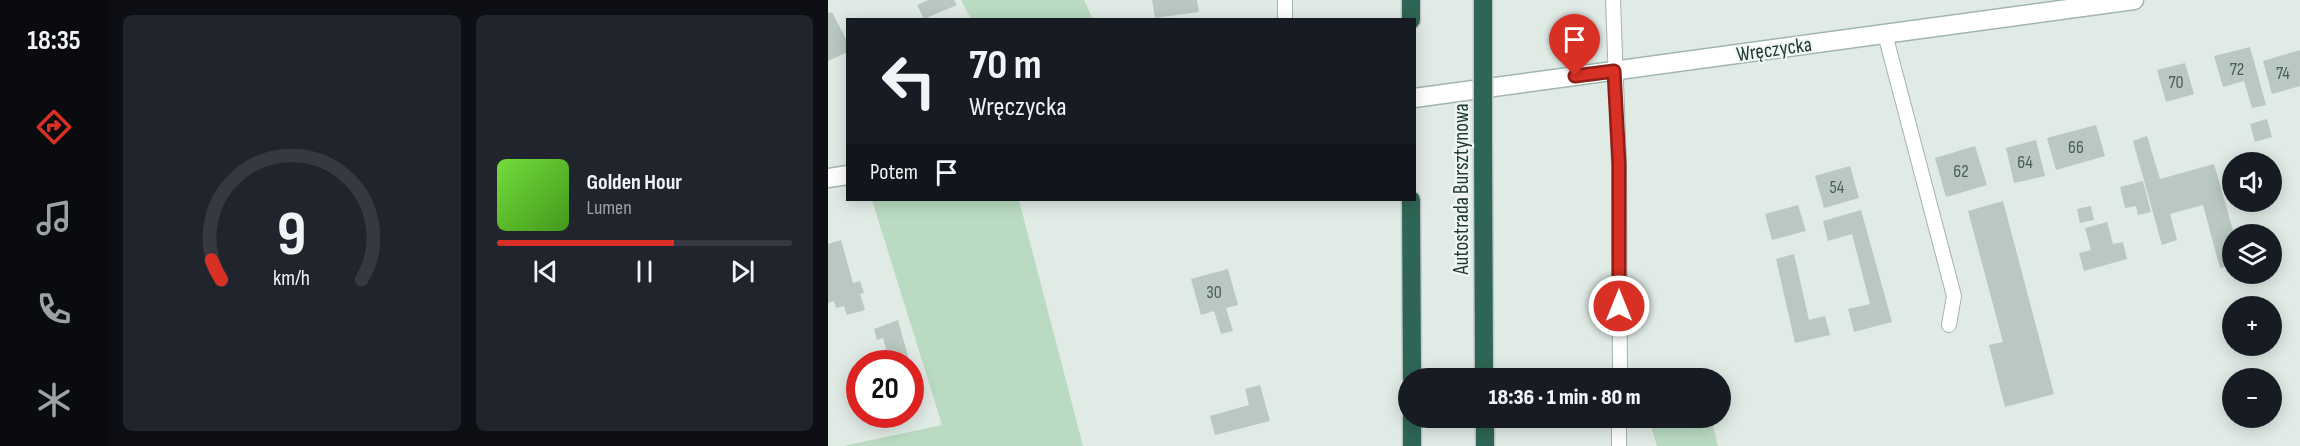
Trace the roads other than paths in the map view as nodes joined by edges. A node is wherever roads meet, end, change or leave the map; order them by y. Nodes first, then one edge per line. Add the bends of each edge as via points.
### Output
1 (1285, 0) edge
2 (1411, 0) edge
3 (1483, 0) edge
4 (1613, 0) edge
5 (2134, 0) edge
6 (1285, 18) edge
7 (1411, 18) edge
8 (1885, 34) junction
9 (1614, 71) junction
10 (1416, 98) edge
11 (846, 176) edge
12 (828, 178) edge
13 (1411, 201) edge
14 (1949, 325) dead end
15 (1412, 368) edge
16 (1484, 368) edge
17 (1620, 368) edge
18 (1412, 428) edge
19 (1485, 428) edge
20 (1619, 428) edge
21 (1412, 446) edge
22 (1485, 446) edge
23 (1619, 446) edge

1 - 6 lane
2 - 7 highway
3 - 16 highway, Autostrada Bursztynowa, bridge
4 - 9 lane
5 - 8 main road, Wręczycka
8 - 9 main road, Wręczycka
8 - 14 lane via 1954,297
9 - 10 main road, Wręczycka
9 - 17 lane via 1619,164
11 - 12 main road
13 - 15 highway
18 - 21 highway
19 - 22 highway
20 - 23 lane

